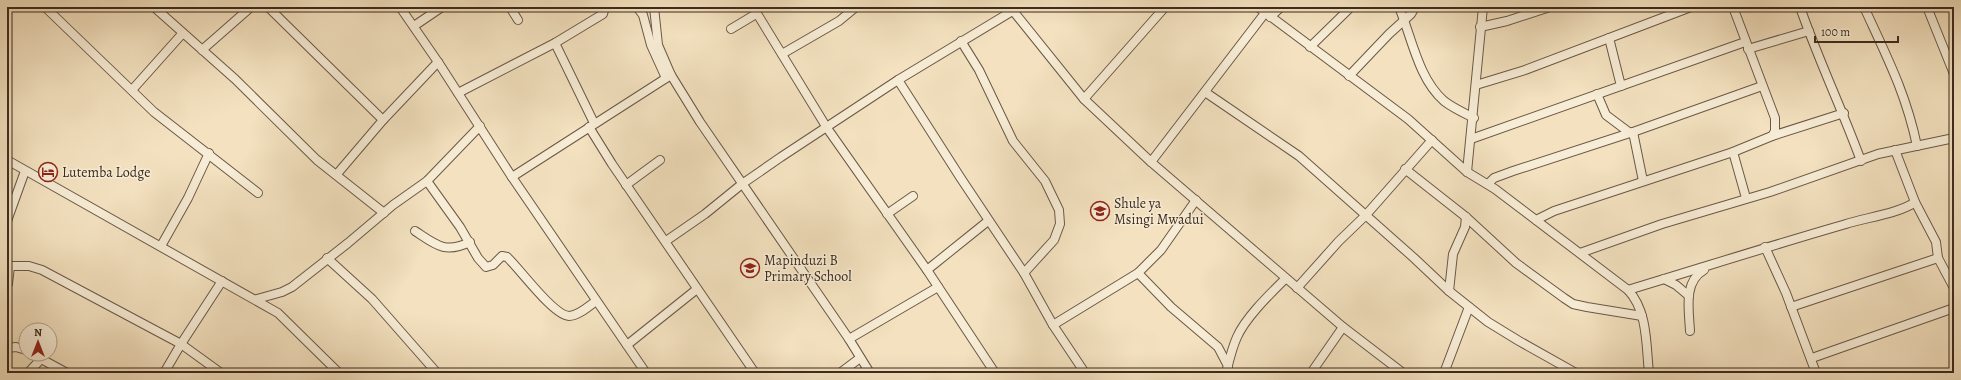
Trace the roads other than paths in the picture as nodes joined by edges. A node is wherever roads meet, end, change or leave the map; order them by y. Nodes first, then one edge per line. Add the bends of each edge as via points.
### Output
1 (45, 7) edge
2 (154, 7) edge
3 (251, 7) edge
4 (268, 7) edge
5 (400, 7) edge
6 (442, 7) edge
7 (510, 7) edge
8 (606, 7) edge
9 (636, 7) edge
10 (654, 7) edge
11 (856, 7) edge
12 (1258, 7) edge
13 (1281, 7) edge
14 (1351, 7) edge
15 (1399, 7) edge
16 (1415, 7) edge
17 (1483, 7) edge
18 (1550, 7) edge
19 (1691, 7) edge
20 (1733, 7) edge
21 (1800, 7) edge
22 (1864, 7) edge
23 (1927, 7) edge
24 (1014, 8) edge
25 (1161, 8) edge
26 (755, 10) edge
27 (1268, 15) junction
28 (1404, 19) junction
29 (518, 20) dead end
30 (414, 26) junction
31 (1480, 27) junction
32 (731, 29) dead end
33 (1809, 32) junction
34 (182, 34) junction
35 (1609, 38) junction
36 (961, 41) junction
37 (555, 42) junction
38 (1746, 45) junction
39 (1310, 47) junction
40 (202, 50) junction
41 (782, 54) junction
42 (438, 62) junction
43 (1954, 74) edge
44 (1348, 76) junction
45 (669, 77) junction
46 (898, 80) junction
47 (1476, 85) junction
48 (1621, 86) junction
49 (1762, 86) junction
50 (132, 90) junction
51 (1205, 92) junction
52 (458, 93) junction
53 (1597, 94) junction
54 (1084, 99) junction
55 (1844, 113) junction
56 (1474, 118) junction
57 (383, 120) junction
58 (591, 125) junction
59 (480, 126) junction
60 (827, 128) junction
61 (1632, 133) junction
62 (1772, 136) junction
63 (1954, 138) edge
64 (1471, 139) junction
65 (1432, 140) junction
66 (1917, 146) junction
67 (1895, 150) junction
68 (1733, 152) junction
69 (209, 153) junction
70 (7, 160) edge
71 (660, 160) dead end
72 (1861, 160) junction
73 (1151, 162) junction
74 (1405, 169) junction
75 (25, 171) junction
76 (1467, 172) junction
77 (337, 174) junction
78 (512, 177) junction
79 (427, 181) junction
80 (1643, 181) junction
81 (742, 184) junction
82 (1488, 184) junction
83 (626, 185) junction
84 (258, 193) dead end
85 (912, 196) dead end
86 (1746, 198) junction
87 (1196, 200) junction
88 (1914, 202) junction
89 (384, 212) junction
90 (888, 214) junction
91 (1365, 216) junction
92 (1466, 218) junction
93 (1536, 220) junction
94 (988, 221) junction
95 (7, 222) edge
96 (415, 231) dead end
97 (470, 242) junction
98 (666, 242) junction
99 (161, 246) junction
100 (1765, 247) junction
101 (1580, 253) junction
102 (327, 258) junction
103 (1938, 258) junction
104 (1715, 263) junction
105 (9, 266) edge
106 (927, 270) junction
107 (1024, 273) junction
108 (1138, 273) junction
109 (1285, 279) junction
110 (1664, 279) junction
111 (222, 281) junction
112 (8, 284) dead end
113 (938, 287) junction
114 (1297, 288) junction
115 (1954, 288) edge
116 (697, 289) junction
117 (1628, 290) junction
118 (1449, 291) junction
119 (1689, 296) junction
120 (256, 299) junction
121 (596, 301) junction
122 (1469, 307) junction
123 (1791, 307) junction
124 (1954, 308) edge
125 (1642, 316) junction
126 (1053, 325) junction
127 (1343, 327) junction
128 (1690, 331) dead end
129 (849, 339) junction
130 (181, 344) junction
131 (627, 345) junction
132 (7, 348) edge
133 (18, 348) edge
134 (860, 358) junction
135 (1812, 358) junction
136 (38, 362) edge
137 (47, 362) edge
138 (1227, 369) edge
139 (1401, 372) edge
140 (28, 373) edge
141 (67, 373) edge
142 (164, 373) edge
143 (221, 373) edge
144 (339, 373) edge
145 (437, 373) edge
146 (646, 373) edge
147 (755, 373) edge
148 (840, 373) edge
149 (870, 373) edge
150 (995, 373) edge
151 (1086, 373) edge
152 (1311, 373) edge
153 (1444, 373) edge
154 (1576, 373) edge
155 (1649, 373) edge
156 (1816, 373) edge

1 - 50 street
2 - 34 street
3 - 40 street
4 - 57 street
5 - 30 street
6 - 30 street
7 - 29 street
8 - 37 street via 603,14
9 - 45 street via 643,15 650,45
10 - 45 street via 658,45
11 - 41 street via 838,21
12 - 27 street
13 - 27 street
14 - 39 street
15 - 28 street
16 - 28 street
17 - 31 street
18 - 31 street
19 - 35 street
20 - 38 street
21 - 33 street
22 - 66 street via 1905,99
23 - 43 street
24 - 36 street
24 - 54 street
25 - 54 street
26 - 32 street
26 - 41 street
27 - 39 street
27 - 51 street
28 - 44 street
28 - 56 street via 1418,59 1433,89 1445,102
30 - 42 street
31 - 47 street
33 - 38 street
33 - 55 street
34 - 40 street
34 - 50 street
35 - 47 street via 1525,70
35 - 48 street
36 - 46 street
36 - 107 street via 979,70 1010,136 1045,181 1059,210 1060,224 1054,240
37 - 52 street
37 - 58 street
38 - 48 street
38 - 49 street
39 - 44 street
40 - 77 street via 317,160
41 - 60 street
42 - 52 street
42 - 57 street
44 - 65 street via 1408,119
45 - 58 street
45 - 81 street
46 - 60 street
46 - 94 street
47 - 56 street
48 - 53 street
49 - 61 street
49 - 62 street via 1776,121
50 - 69 street via 154,112
51 - 73 street
51 - 91 street via 1299,156
52 - 59 street
53 - 61 street via 1606,115
53 - 64 street
54 - 73 street
55 - 62 street
55 - 72 street
56 - 64 street
57 - 77 street
58 - 78 street
58 - 83 street
59 - 78 street
59 - 79 street
60 - 81 street
60 - 90 street
61 - 80 street
61 - 82 street via 1513,171 1494,178
62 - 68 street
63 - 66 street
64 - 76 street
65 - 74 street
65 - 76 street
66 - 67 street
67 - 72 street
67 - 88 street
68 - 80 street
68 - 86 street
69 - 84 street
69 - 99 street via 185,205
70 - 75 street
71 - 83 street
72 - 86 street
73 - 87 street
74 - 91 street
74 - 92 street
75 - 95 street
75 - 99 street
76 - 82 street
77 - 89 street
78 - 121 street
79 - 89 street
79 - 97 street
80 - 93 street via 1554,211
81 - 98 street
81 - 129 street
82 - 93 street
83 - 98 street
85 - 90 street
86 - 101 street
87 - 108 street via 1161,250
87 - 109 street
88 - 100 street via 1903,209
88 - 103 street via 1936,242
89 - 102 street
90 - 106 street
91 - 114 street
91 - 118 street
92 - 118 street via 1465,227 1453,254
92 - 125 street via 1516,263 1573,304
93 - 101 street
94 - 106 street
94 - 107 street
96 - 97 street via 433,243 452,249
97 - 121 street via 486,267 493,265 502,256 507,257 545,299 564,315 574,315
98 - 116 street
99 - 111 street
100 - 104 street
100 - 123 street
101 - 117 street
102 - 120 street via 292,287
102 - 145 street via 372,299
103 - 115 street
103 - 123 street
104 - 110 street
104 - 119 street via 1696,275 1691,283
105 - 112 street
105 - 130 street via 36,267
106 - 113 street
107 - 126 street
108 - 126 street
108 - 138 street via 1171,307 1218,347
109 - 114 street
109 - 138 street via 1242,328 1234,344
110 - 117 street
110 - 119 street
111 - 120 street
111 - 130 street
113 - 129 street
113 - 150 street
114 - 127 street
116 - 131 street
116 - 147 street
117 - 125 street
118 - 122 street
119 - 128 street
120 - 144 street via 283,317
121 - 131 street
122 - 153 street
122 - 154 street via 1488,322
123 - 135 street
124 - 135 street
125 - 155 street
126 - 151 street
127 - 139 street
127 - 152 street
129 - 134 street
130 - 142 street
130 - 143 street
131 - 146 street
132 - 133 street
134 - 148 street
134 - 149 street
135 - 156 street
136 - 140 street
137 - 141 street

